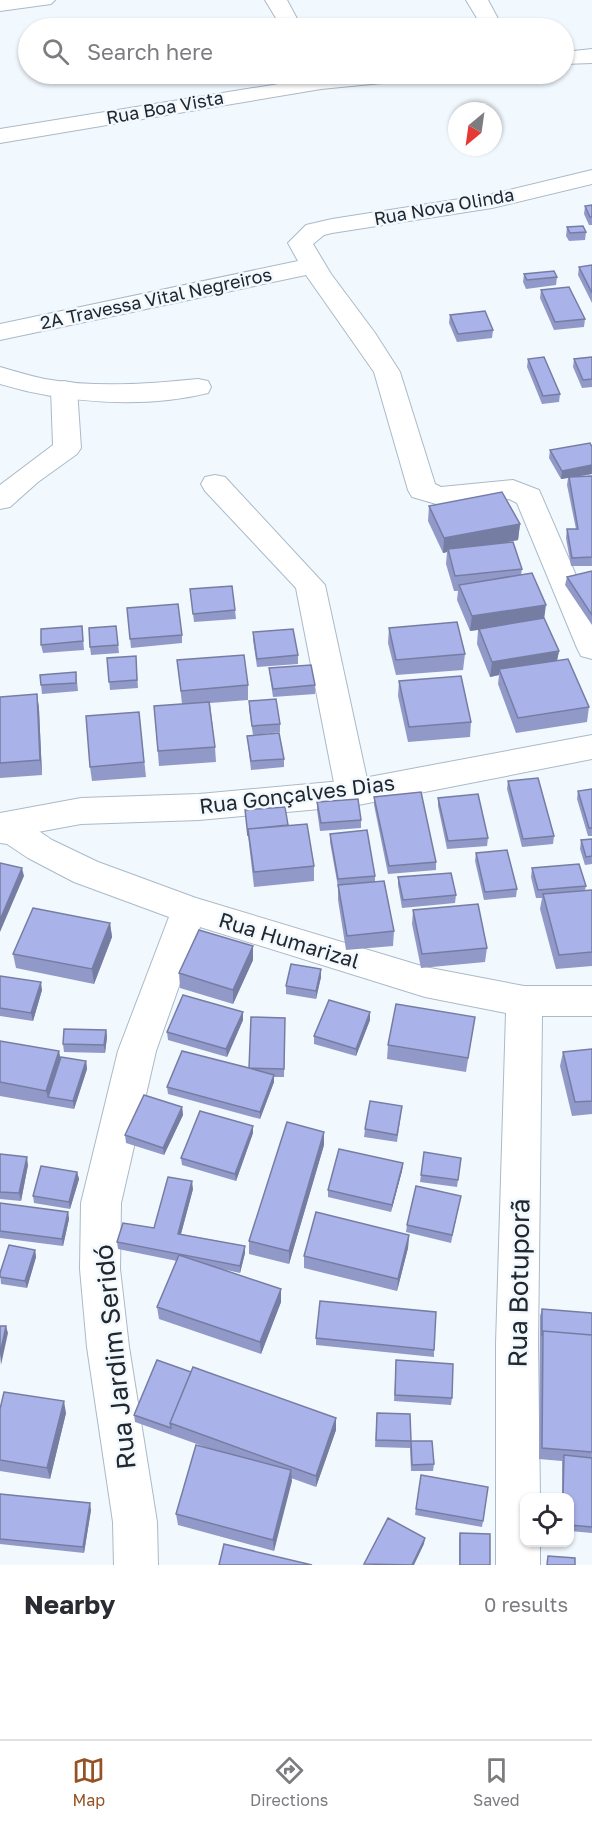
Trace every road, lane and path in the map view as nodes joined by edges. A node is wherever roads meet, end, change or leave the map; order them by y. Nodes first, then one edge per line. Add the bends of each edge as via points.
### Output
1 (44, 0) edge
2 (276, 0) edge
3 (477, 0) edge
4 (0, 5) edge
5 (286, 18) edge
6 (487, 18) edge
7 (592, 56) edge
8 (574, 57) edge
9 (286, 84) edge
10 (0, 136) edge
11 (592, 177) edge
12 (306, 254) junction
13 (0, 332) edge
14 (0, 375) edge
15 (198, 387) dead end
16 (64, 389) junction
17 (215, 484) dead end
18 (0, 500) edge
19 (592, 648) edge
20 (592, 747) edge
21 (353, 792) junction
22 (0, 828) edge
23 (189, 910) junction
24 (524, 1001) junction
25 (592, 1001) edge
26 (136, 1565) edge
27 (518, 1565) edge

1 - 4 street
2 - 5 street
3 - 6 street
7 - 8 street
9 - 10 street, Rua Boa Vista
11 - 12 street, Rua Nova Olinda via 492,201 315,230
12 - 13 street, 2A Travessa Vital Negreiros
12 - 19 street via 387,372 422,490 440,496 513,489 529,497
14 - 16 street
15 - 16 street via 154,393
16 - 18 street via 67,448
17 - 21 street via 309,585
20 - 21 street, Rua Gonçalves Dias
21 - 22 street, Rua Gonçalves Dias via 199,807 81,811
22 - 23 street, Rua Humarizal via 15,832 86,872
23 - 24 street, Rua Humarizal via 425,982
23 - 26 street, Rua Jardim Seridó via 137,1051 101,1203 99,1269 135,1522
24 - 25 street, Rua Humarizal
24 - 27 street, Rua Botuporã via 517,1344

